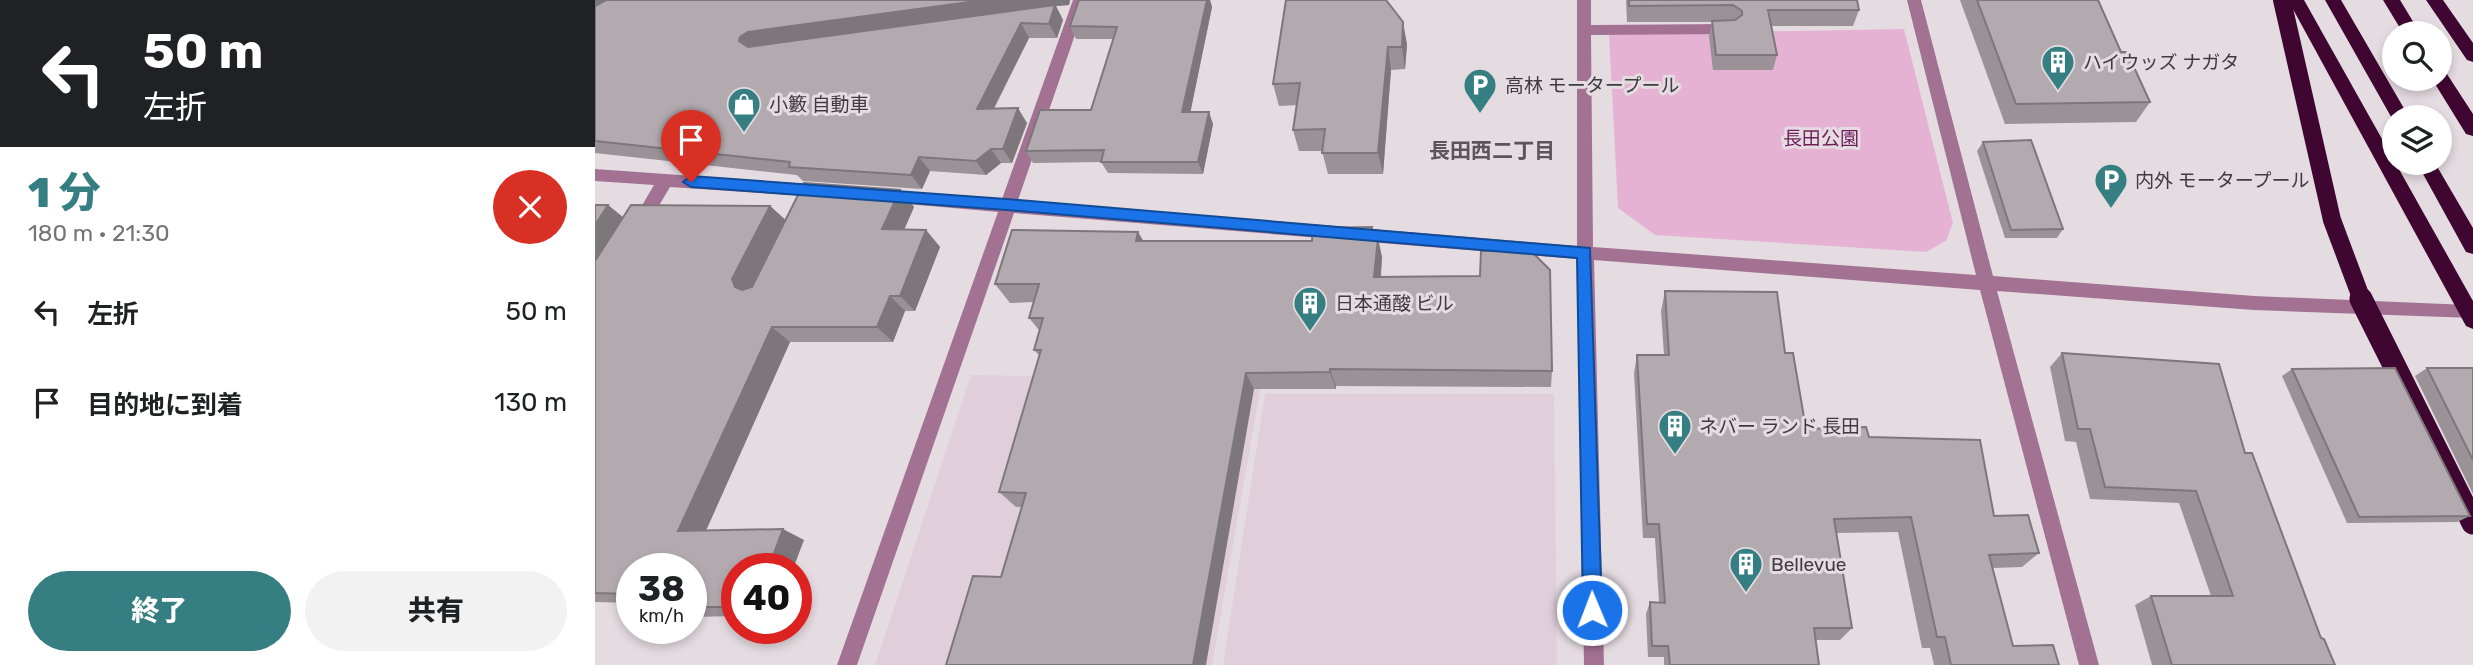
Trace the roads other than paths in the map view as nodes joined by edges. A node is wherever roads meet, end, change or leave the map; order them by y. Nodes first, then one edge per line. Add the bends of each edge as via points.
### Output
1 (1584, 0) edge
2 (1914, 0) edge
3 (2282, 0) edge
4 (2296, 0) edge
5 (2333, 0) edge
6 (2391, 0) edge
7 (2434, 0) edge
8 (1072, 8) edge
9 (2404, 21) edge
10 (1730, 29) edge
11 (1585, 30) junction
12 (2473, 56) edge
13 (2449, 91) edge
14 (2393, 105) edge
15 (2473, 129) edge
16 (595, 175) edge
17 (2432, 175) edge
18 (666, 180) junction
19 (842, 192) edge
20 (869, 194) edge
21 (1006, 204) junction
22 (631, 237) edge
23 (2473, 246) edge
24 (1585, 253) junction
25 (1986, 281) junction
26 (2471, 319) edge
27 (2473, 523) edge
28 (847, 665) edge
29 (1594, 665) edge
30 (2089, 665) edge

1 - 11 street
2 - 25 street
3 - 27 highway, bridge via 2332,220 2354,280
4 - 26 highway
5 - 14 highway
6 - 9 highway
7 - 12 highway
8 - 21 street
10 - 11 street
11 - 24 street
13 - 15 highway
16 - 18 street
17 - 23 highway
18 - 19 street via 812,196
18 - 22 street
20 - 21 street
21 - 24 street
21 - 28 street
24 - 25 street
24 - 29 street
25 - 26 street
25 - 30 street

